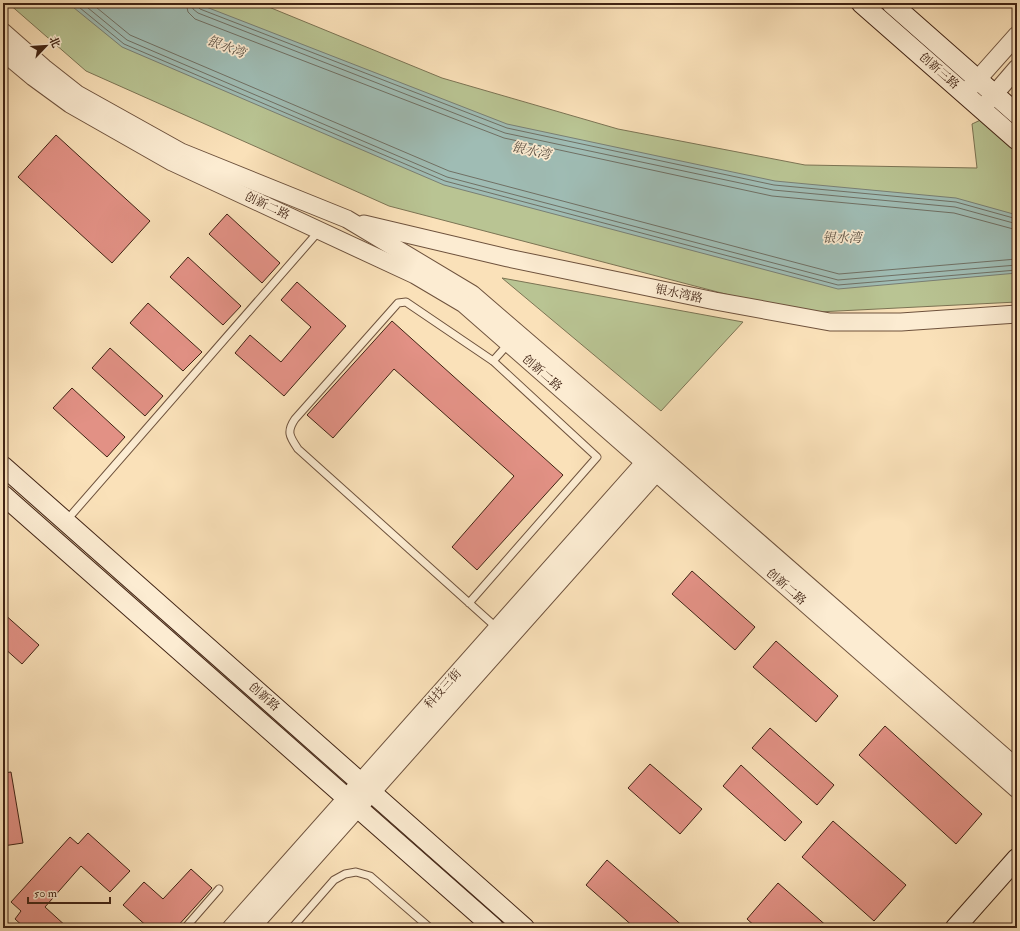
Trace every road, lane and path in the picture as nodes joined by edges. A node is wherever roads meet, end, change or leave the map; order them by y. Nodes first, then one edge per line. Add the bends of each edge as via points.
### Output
1 (861, 3) edge
2 (891, 3) edge
3 (3, 32) edge
4 (1017, 36) edge
5 (3, 52) edge
6 (1017, 68) edge
7 (978, 80) junction
8 (965, 94) junction
9 (994, 94) junction
10 (982, 108) junction
11 (1017, 114) edge
12 (1017, 140) edge
13 (347, 219) junction
14 (320, 230) junction
15 (1017, 314) edge
16 (509, 344) junction
17 (493, 361) junction
18 (655, 462) junction
19 (3, 466) edge
20 (3, 495) edge
21 (65, 521) junction
22 (469, 603) junction
23 (497, 628) junction
24 (1017, 768) edge
25 (366, 787) junction
26 (1017, 789) edge
27 (352, 803) junction
28 (1017, 858) edge
29 (1017, 877) edge
30 (219, 889) dead end
31 (185, 928) edge
32 (231, 928) edge
33 (251, 928) edge
34 (292, 928) edge
35 (430, 928) edge
36 (494, 928) edge
37 (525, 928) edge
38 (955, 928) edge
39 (972, 928) edge

1 - 8 main road, 创新三路
2 - 7 main road, 创新三路
3 - 13 street, 创新二路 via 77,94 181,152
4 - 7 street
5 - 14 street, 创新二路 via 70,104 172,162
6 - 9 street
7 - 8 street
7 - 9 main road, 创新三路
8 - 10 main road, 创新三路
9 - 10 street
9 - 11 main road, 创新三路
10 - 12 main road, 创新三路
13 - 15 street, 银水湾路 via 508,258 830,322 901,322
13 - 18 street, 创新二路 via 472,294
14 - 16 street, 创新二路 via 415,275 458,300
14 - 21 lane
16 - 17 lane
16 - 18 street, 创新二路
17 - 22 lane via 597,458
17 - 22 lane via 406,302 398,303 295,419 289,432 298,449
18 - 23 street, 科技三街
18 - 24 street, 创新二路
18 - 25 street, 科技三街
18 - 26 street, 创新二路
19 - 21 main road, 创新路
20 - 27 main road, 创新路
21 - 25 main road, 创新路
22 - 23 lane
23 - 25 street, 科技三街
25 - 27 street, 科技三街
25 - 37 main road, 创新路
27 - 32 street, 科技三街
27 - 33 street, 科技三街
27 - 36 main road, 创新路
28 - 38 main road
29 - 39 main road
30 - 31 lane
34 - 35 lane via 334,880 344,874 356,872 370,876

